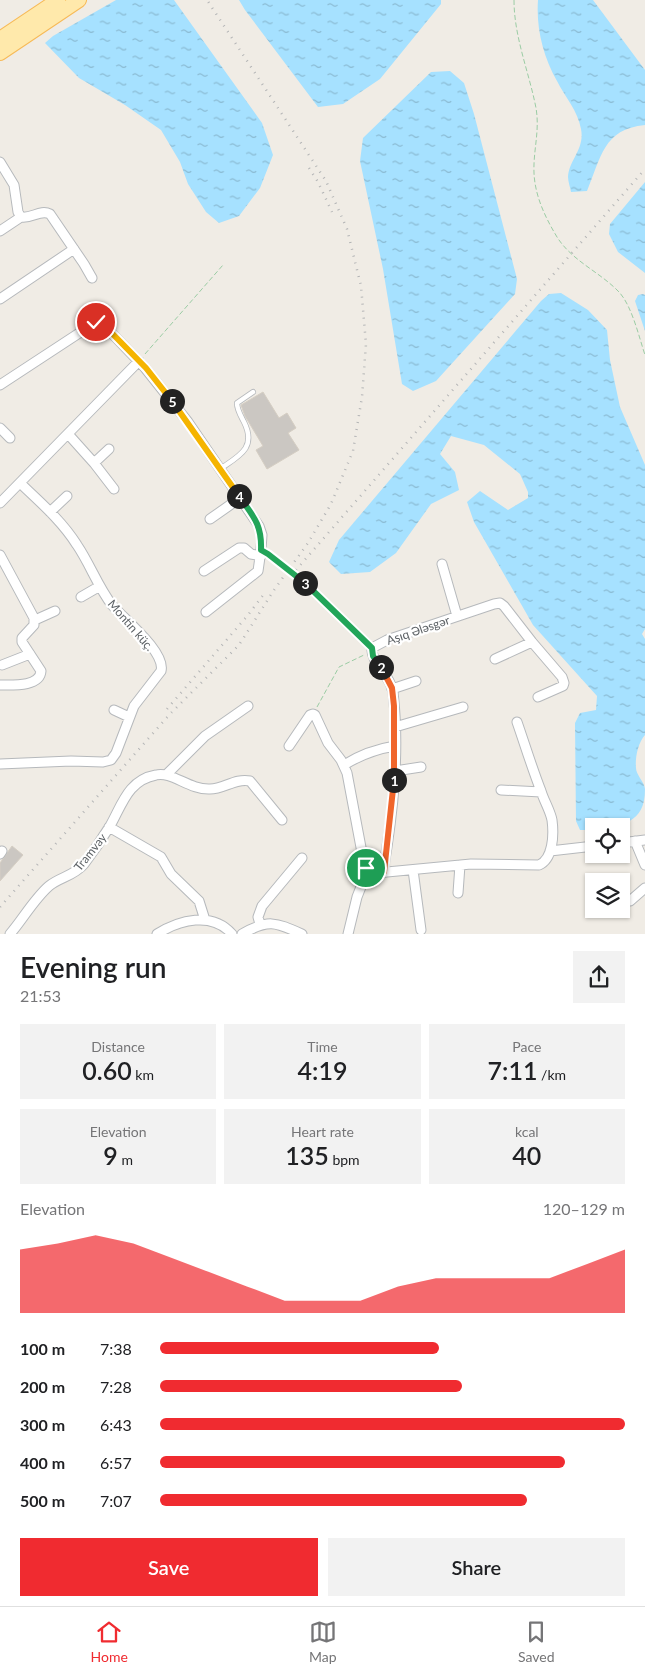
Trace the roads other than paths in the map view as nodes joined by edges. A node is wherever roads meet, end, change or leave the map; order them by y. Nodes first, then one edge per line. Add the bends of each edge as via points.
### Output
1 (58, 0) edge
2 (79, 0) edge
3 (0, 39) edge
4 (0, 53) edge
5 (0, 162) edge
6 (21, 217) junction
7 (0, 231) edge
8 (74, 250) junction
9 (92, 278) dead end
10 (0, 299) edge
11 (139, 361) junction
12 (0, 385) edge
13 (253, 392) dead end
14 (0, 428) edge
15 (68, 434) junction
16 (10, 438) dead end
17 (109, 449) dead end
18 (94, 463) junction
19 (220, 469) junction
20 (20, 483) junction
21 (114, 489) dead end
22 (67, 496) dead end
23 (240, 498) junction
24 (0, 503) edge
25 (50, 512) junction
26 (210, 519) dead end
27 (261, 553) junction
28 (0, 556) edge
29 (442, 564) dead end
30 (204, 571) dead end
31 (100, 586) junction
32 (81, 597) dead end
33 (55, 611) dead end
34 (206, 612) dead end
35 (457, 616) junction
36 (35, 620) junction
37 (532, 642) junction
38 (30, 654) junction
39 (495, 659) dead end
40 (2, 665) dead end
41 (416, 681) dead end
42 (0, 685) edge
43 (392, 688) junction
44 (538, 697) dead end
45 (248, 706) dead end
46 (463, 707) dead end
47 (114, 710) dead end
48 (129, 717) junction
49 (517, 722) dead end
50 (395, 727) junction
51 (289, 746) dead end
52 (395, 746) junction
53 (0, 764) edge
54 (344, 766) junction
55 (421, 767) dead end
56 (395, 772) junction
57 (168, 774) junction
58 (501, 790) dead end
59 (541, 792) junction
60 (282, 820) dead end
61 (109, 827) junction
62 (645, 840) edge
63 (635, 841) junction
64 (630, 842) edge
65 (585, 847) edge
66 (550, 851) junction
67 (302, 858) dead end
68 (645, 864) edge
69 (460, 865) junction
70 (413, 870) junction
71 (384, 872) junction
72 (366, 874) junction
73 (645, 888) edge
74 (458, 893) dead end
75 (630, 901) dead end
76 (205, 920) junction
77 (260, 924) junction
78 (421, 930) dead end
79 (10, 934) edge
80 (157, 934) edge
81 (232, 934) edge
82 (242, 934) edge
83 (302, 934) edge
84 (348, 934) edge

1 - 3 main road
2 - 4 main road
5 - 6 street via 14,185
6 - 7 street
6 - 8 street via 42,212 50,214
8 - 9 street
8 - 10 street
11 - 12 street via 100,321
11 - 15 street
11 - 19 street via 188,422
13 - 19 lane via 237,403 247,427 248,445 242,454
14 - 16 street
15 - 18 street
15 - 20 street
17 - 18 street
18 - 21 street
19 - 23 street
20 - 24 street
20 - 25 street, Montin küç.
22 - 25 street
23 - 26 street
23 - 27 street via 259,526
25 - 31 street, Montin küç. via 79,547
27 - 30 street via 251,554 239,548
27 - 34 street via 258,571
28 - 36 street
29 - 35 street
31 - 32 street
31 - 48 street, Montin küç. via 162,662 161,671 138,699
33 - 36 street
35 - 37 street, Aşıq Ələsgər via 500,603
35 - 43 street, Aşıq Ələsgər via 387,640 372,650
36 - 38 street via 33,628 22,638
37 - 39 street
37 - 44 street, Aşıq Ələsgər via 564,683
38 - 40 street
38 - 42 street via 40,671 39,678 27,683
41 - 43 street
43 - 50 street, Aşıq Ələsgər
45 - 57 street via 205,736
46 - 50 street
47 - 48 street
48 - 53 street, Montin küç. via 116,753 108,762
49 - 59 street
50 - 52 street, Aşıq Ələsgər
51 - 54 street via 313,714 316,715 328,743
52 - 54 street via 378,749
52 - 56 street, Aşıq Ələsgər
54 - 72 street
55 - 56 street
56 - 71 street, Aşıq Ələsgər
57 - 60 street via 186,784 208,790 235,781 250,781
57 - 61 street, Tramvay via 148,777 129,790
58 - 59 street
59 - 66 street via 552,818
61 - 76 street via 161,857 171,874 199,901
61 - 79 street, Tramvay via 83,864 74,873 46,888
62 - 63 street
63 - 64 street
63 - 68 street
65 - 66 street
66 - 69 street via 547,860 539,865
67 - 77 street via 262,906 258,917
69 - 70 street
69 - 74 street
70 - 71 street
70 - 78 street
71 - 72 street
72 - 84 street
73 - 75 street
76 - 80 street via 176,924
76 - 81 street via 219,923
77 - 82 street
77 - 83 street via 284,926

